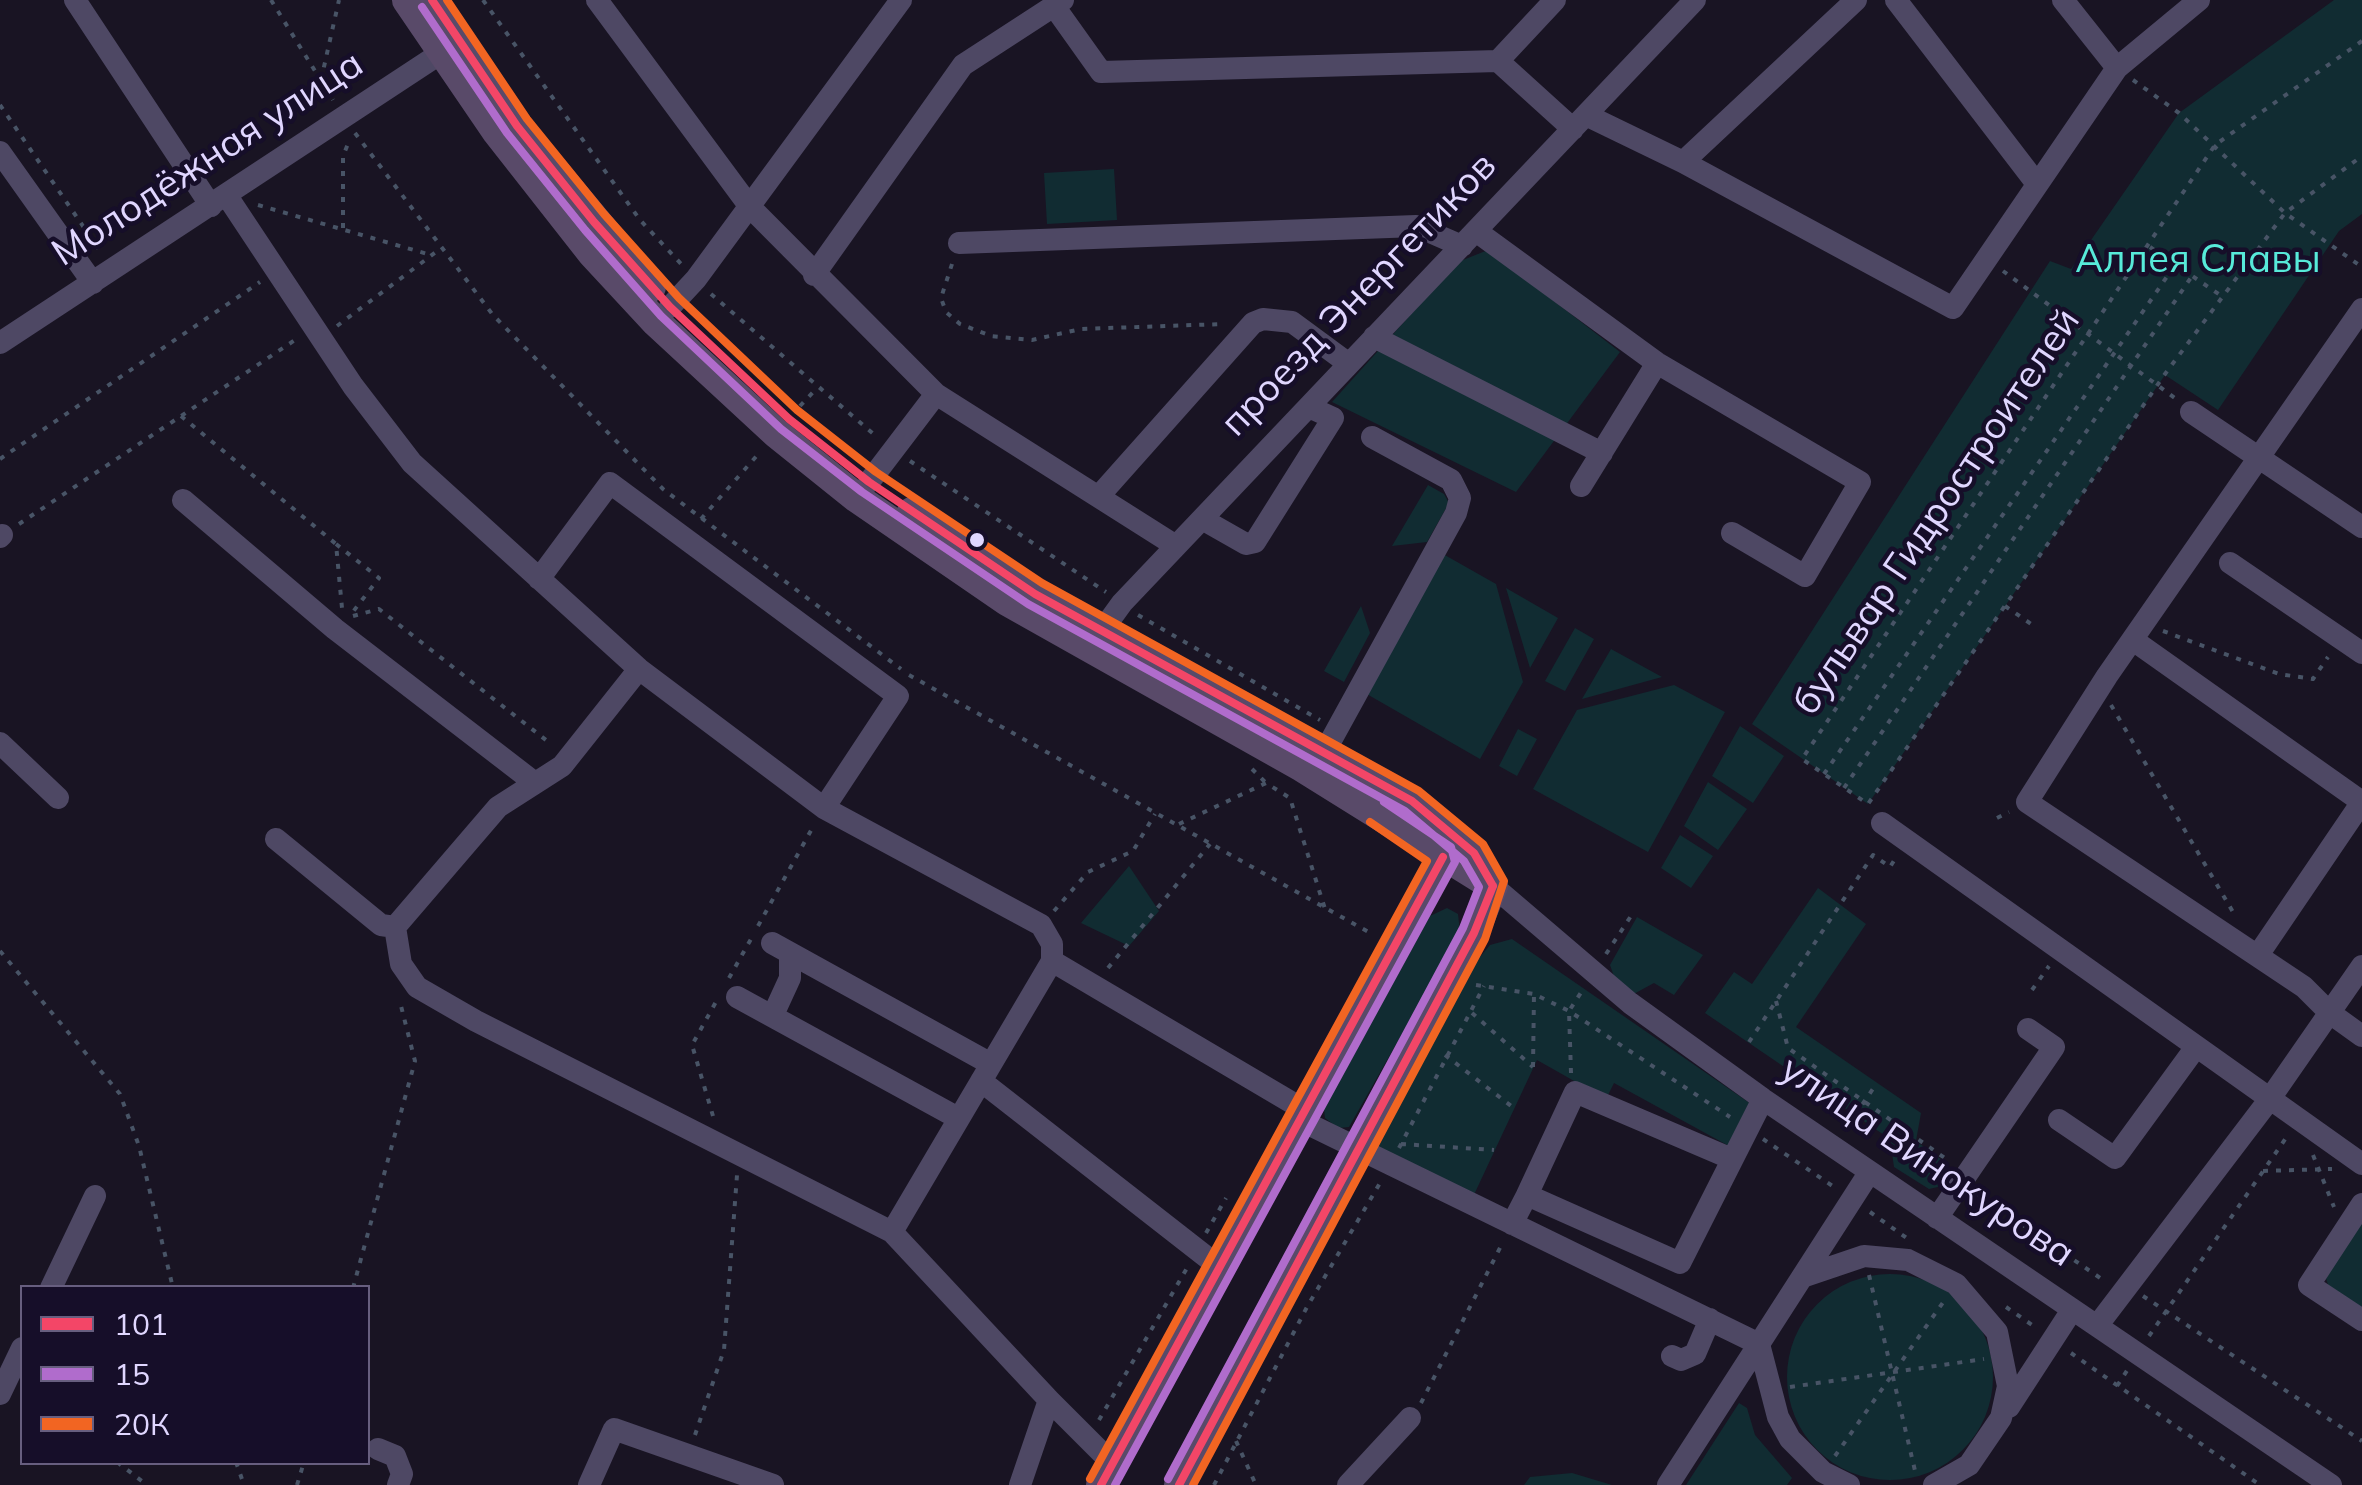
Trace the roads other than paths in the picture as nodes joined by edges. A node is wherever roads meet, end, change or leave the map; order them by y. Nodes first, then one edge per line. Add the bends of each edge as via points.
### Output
1 (76, 0) edge
2 (407, 0) edge
3 (596, 0) edge
4 (901, 0) edge
5 (1555, 0) edge
6 (1694, 0) edge
7 (1856, 0) edge
8 (1896, 0) edge
9 (2063, 0) edge
10 (2200, 0) edge
11 (1058, 3) edge
12 (443, 4) edge
13 (450, 47) junction
14 (1498, 61) junction
15 (2117, 68) junction
16 (1579, 122) junction
17 (0, 152) edge
18 (1683, 162) junction
19 (2036, 184) junction
20 (219, 201) junction
21 (750, 207) junction
22 (1469, 238) junction
23 (959, 243) road end
24 (814, 274) junction
25 (92, 283) junction
26 (2362, 309) edge
27 (663, 315) junction
28 (1374, 337) junction
29 (0, 343) edge
30 (1657, 363) junction
31 (1349, 364) junction
32 (936, 394) junction
33 (1308, 407) junction
34 (2191, 412) road end
35 (1372, 437) dead end
36 (1602, 453) junction
37 (2258, 455) junction
38 (1581, 486) dead end
39 (863, 490) junction
40 (1099, 496) junction
41 (183, 500) dead end
42 (1202, 519) junction
43 (2362, 527) edge
44 (1732, 533) dead end
45 (1176, 546) junction
46 (2230, 563) dead end
47 (539, 579) junction
48 (2138, 632) junction
49 (1096, 642) junction
50 (2362, 654) edge
51 (638, 669) junction
52 (1331, 741) junction
53 (0, 743) edge
54 (534, 783) junction
55 (58, 798) dead end
56 (2362, 802) edge
57 (824, 808) junction
58 (1882, 823) dead end
59 (276, 839) dead end
60 (1443, 858) junction
61 (1493, 886) junction
62 (395, 928) junction
63 (2258, 955) junction
64 (1052, 961) junction
65 (2362, 966) edge
66 (737, 998) dead end
67 (2330, 1014) junction
68 (773, 1015) junction
69 (2028, 1030) dead end
70 (2362, 1036) edge
71 (2196, 1048) junction
72 (986, 1072) junction
73 (1763, 1099) junction
74 (2269, 1100) junction
75 (1304, 1116) junction
76 (958, 1118) junction
77 (2058, 1120) dead end
78 (1359, 1151) junction
79 (1732, 1159) junction
80 (2355, 1166) edge
81 (1869, 1173) junction
82 (1527, 1195) junction
83 (95, 1196) dead end
84 (2362, 1204) edge
85 (1937, 1218) junction
86 (1512, 1224) junction
87 (892, 1232) junction
88 (1207, 1258) junction
89 (1680, 1262) junction
90 (1802, 1277) junction
91 (52, 1285) edge
92 (1665, 1296) junction
93 (2072, 1310) junction
94 (1710, 1319) junction
95 (2362, 1320) edge
96 (2097, 1326) junction
97 (1758, 1344) junction
98 (20, 1352) edge
99 (1672, 1356) dead end
100 (0, 1394) edge
101 (1049, 1400) junction
102 (1410, 1418) road end
103 (2001, 1418) junction
104 (378, 1449) dead end
105 (1968, 1464) junction
106 (1106, 1474) edge
107 (1819, 1479) edge
108 (398, 1485) edge
109 (589, 1485) edge
110 (773, 1485) edge
111 (1020, 1485) edge
112 (1179, 1485) edge
113 (1348, 1485) edge
114 (1668, 1485) edge
115 (1849, 1485) edge
116 (1934, 1485) edge
117 (1953, 1485) edge
118 (2331, 1485) edge

1 - 20 street
2 - 13 main road, улица Винокурова
3 - 21 street
4 - 21 street
5 - 14 street
6 - 16 street, проезд Энергетиков
7 - 18 street
8 - 19 street
9 - 15 street
10 - 15 street
11 - 14 street via 1101,72
11 - 24 street via 963,65
12 - 13 main road, улица Винокурова
13 - 20 street, Молодёжная улица
13 - 27 main road, улица Винокурова via 548,200
14 - 16 street
15 - 19 street
16 - 18 street
16 - 22 street, проезд Энергетиков
17 - 25 street
18 - 19 street via 1952,308
20 - 25 street, Молодёжная улица
20 - 47 street via 412,463
21 - 24 street
21 - 27 street
22 - 23 street via 1416,226
22 - 28 street, проезд Энергетиков
22 - 30 street
24 - 32 street
25 - 29 street, Молодёжная улица
26 - 37 street
27 - 39 main road, улица Винокурова via 722,387
28 - 31 street, проезд Энергетиков
28 - 36 street
30 - 36 street
30 - 44 street via 1860,482 1805,576
31 - 33 street, проезд Энергетиков
31 - 40 street via 1292,322 1253,324
32 - 39 street
32 - 40 street
33 - 42 street, проезд Энергетиков
33 - 42 street via 1332,418 1255,542 1246,544
34 - 37 street
35 - 52 street via 1451,480 1460,498
36 - 38 street
37 - 43 street
37 - 48 street
39 - 49 main road, улица Винокурова via 958,569
40 - 45 street
41 - 54 street via 335,629
42 - 45 street, проезд Энергетиков
45 - 49 street, проезд Энергетиков
46 - 50 street
47 - 51 street
47 - 57 street via 610,483 898,696
48 - 56 street
48 - 63 street via 2027,802
49 - 52 main road, улица Винокурова
49 - 60 main road, улица Винокурова
51 - 54 street via 568,757
51 - 57 street
52 - 61 main road, улица Винокурова via 1452,830
53 - 55 street
54 - 62 street via 498,808
56 - 63 street
57 - 64 street via 1041,925
58 - 71 street
59 - 62 street via 381,925
60 - 61 main road, улица Винокурова
60 - 75 main road
61 - 73 street, улица Винокурова via 1593,974
61 - 78 main road
62 - 87 street via 401,964 417,987
63 - 67 street
64 - 72 street
64 - 75 street
65 - 67 street
66 - 68 street
67 - 70 street
67 - 74 street
68 - 72 street via 790,978 781,948
68 - 76 street
69 - 85 street via 2054,1047
71 - 74 street
71 - 77 street via 2114,1158
72 - 76 street
72 - 88 street
73 - 79 street
73 - 81 street, улица Винокурова
74 - 80 street
74 - 96 street
75 - 78 street
75 - 88 main road
76 - 87 street
78 - 86 street
78 - 112 main road
79 - 82 street via 1575,1092
79 - 89 street
81 - 85 street, улица Винокурова
81 - 90 street
82 - 86 street
82 - 89 street
83 - 91 street
84 - 95 street via 2309,1284
85 - 93 street, улица Винокурова
86 - 92 street
87 - 101 street
88 - 106 main road
89 - 92 street
90 - 97 street
90 - 103 street via 1864,1256 1908,1260 1956,1284 1996,1332 2005,1356
92 - 94 street
93 - 96 street, улица Винокурова
93 - 103 street
94 - 97 street
94 - 99 street via 1695,1354
96 - 118 street, улица Винокурова
97 - 107 street via 1790,1439
97 - 114 street
98 - 100 street
101 - 106 street via 1090,1440
101 - 111 street
102 - 113 street
103 - 105 street
104 - 108 street via 396,1456
105 - 116 street
105 - 117 street
107 - 115 street
109 - 110 street via 614,1429

